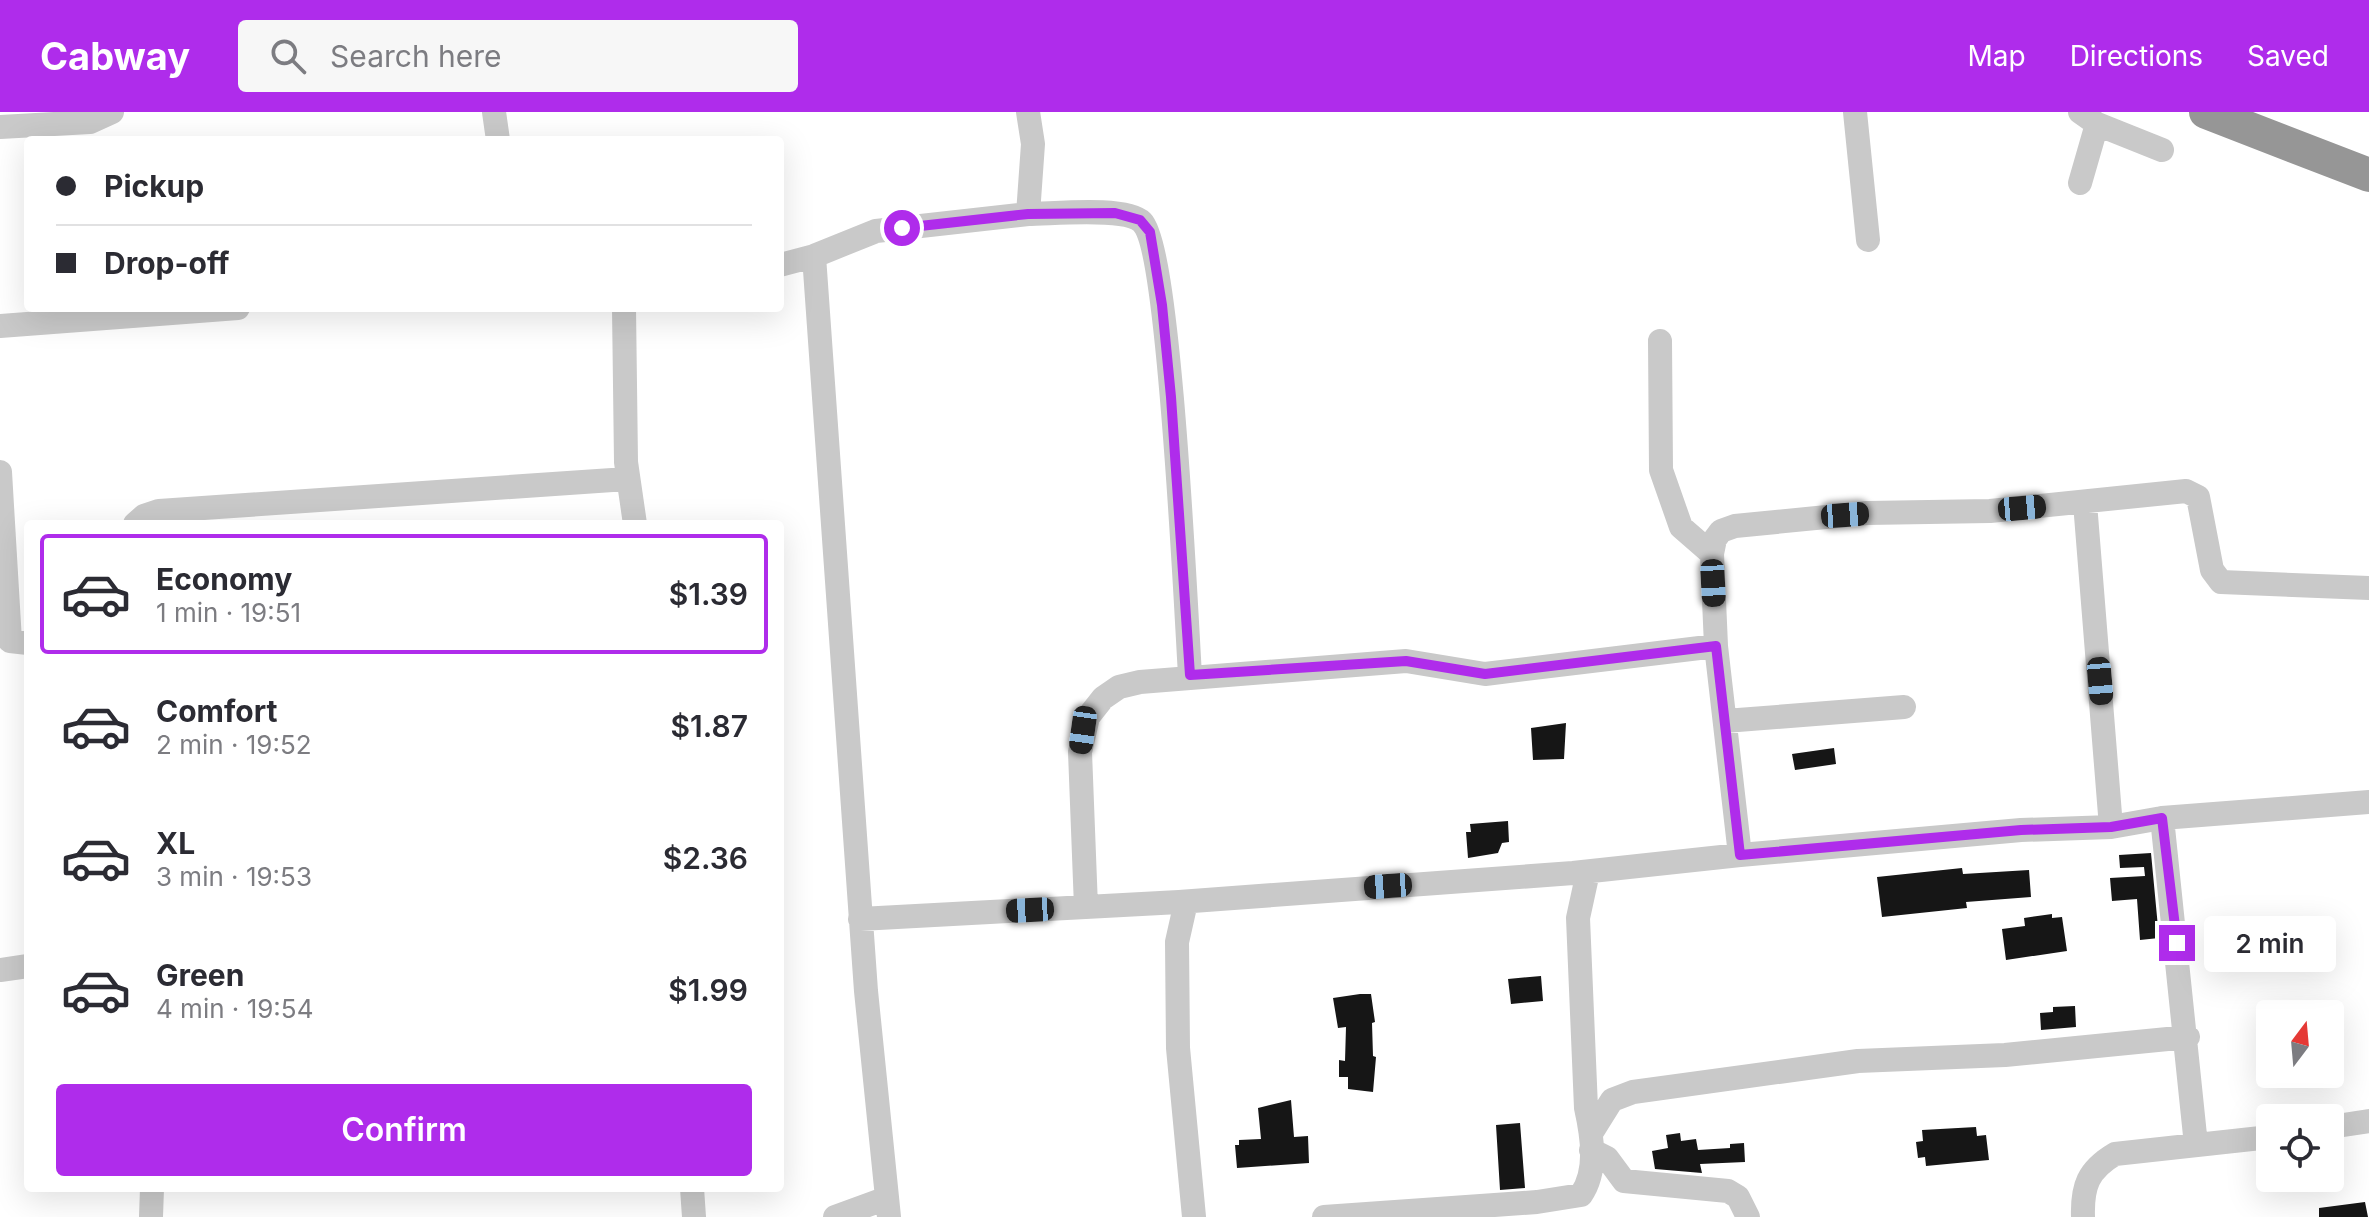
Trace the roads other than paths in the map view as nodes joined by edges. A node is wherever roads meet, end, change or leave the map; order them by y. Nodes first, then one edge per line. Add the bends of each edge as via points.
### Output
1 (112, 112) edge
2 (494, 112) edge
3 (1028, 112) edge
4 (1855, 112) edge
5 (2206, 112) edge
6 (2088, 118) edge
7 (0, 127) edge
8 (497, 136) edge
9 (2162, 150) dead end
10 (2369, 175) edge
11 (2080, 183) dead end
12 (1028, 214) junction
13 (1868, 240) dead end
14 (814, 256) junction
15 (784, 264) edge
16 (185, 312) edge
17 (624, 312) edge
18 (0, 326) edge
19 (1660, 341) dead end
20 (0, 472) edge
21 (627, 479) junction
22 (2085, 503) junction
23 (140, 520) edge
24 (634, 520) edge
25 (1712, 554) junction
26 (2369, 588) edge
27 (13, 642) edge
28 (1716, 646) junction
29 (1190, 675) junction
30 (1904, 707) dead end
31 (1725, 721) junction
32 (2369, 802) edge
33 (2162, 818) junction
34 (2111, 827) junction
35 (1740, 855) junction
36 (1588, 872) junction
37 (1186, 902) junction
38 (1086, 907) junction
39 (860, 919) junction
40 (24, 967) edge
41 (0, 970) edge
42 (2188, 1037) junction
43 (2369, 1121) edge
44 (2344, 1125) edge
45 (2256, 1139) edge
46 (1592, 1141) junction
47 (2196, 1145) junction
48 (152, 1192) edge
49 (692, 1192) edge
50 (888, 1207) edge
51 (151, 1217) edge
52 (694, 1217) edge
53 (835, 1217) edge
54 (1194, 1217) edge
55 (1324, 1217) edge
56 (1748, 1217) edge
57 (2083, 1217) edge

1 - 7 street via 90,122
2 - 8 street
3 - 12 street via 1033,144
4 - 13 street
5 - 10 highway
6 - 9 street
6 - 11 street
12 - 14 street via 876,231
12 - 29 street via 1115,213 1140,220 1150,232 1171,397
14 - 15 street
14 - 39 street
16 - 18 street
17 - 21 street
19 - 25 street via 1661,470 1681,527
20 - 27 street
21 - 23 street via 159,511
21 - 24 street
22 - 25 street via 1867,513 1735,526 1721,531
22 - 26 street via 2186,491 2198,497 2212,570 2221,582
22 - 34 street
25 - 28 street
28 - 29 street via 1485,674 1406,661
28 - 31 street
29 - 38 street via 1119,687 1088,717 1080,752
30 - 31 street
31 - 35 street
32 - 33 street
33 - 34 street
33 - 42 street
34 - 35 street
35 - 36 street
36 - 37 street
36 - 46 street via 1578,918
37 - 38 street
37 - 54 street via 1177,942 1178,1048
38 - 39 street
39 - 50 street
40 - 41 street
42 - 46 street via 2005,1055 1858,1061 1633,1092 1612,1100
42 - 47 street
43 - 44 street
45 - 47 street
46 - 55 street via 1590,1176 1581,1195
46 - 56 street via 1624,1181 1728,1191 1738,1197
47 - 57 street via 2115,1154 2096,1165 2085,1181
48 - 51 street
49 - 52 street
50 - 53 street

